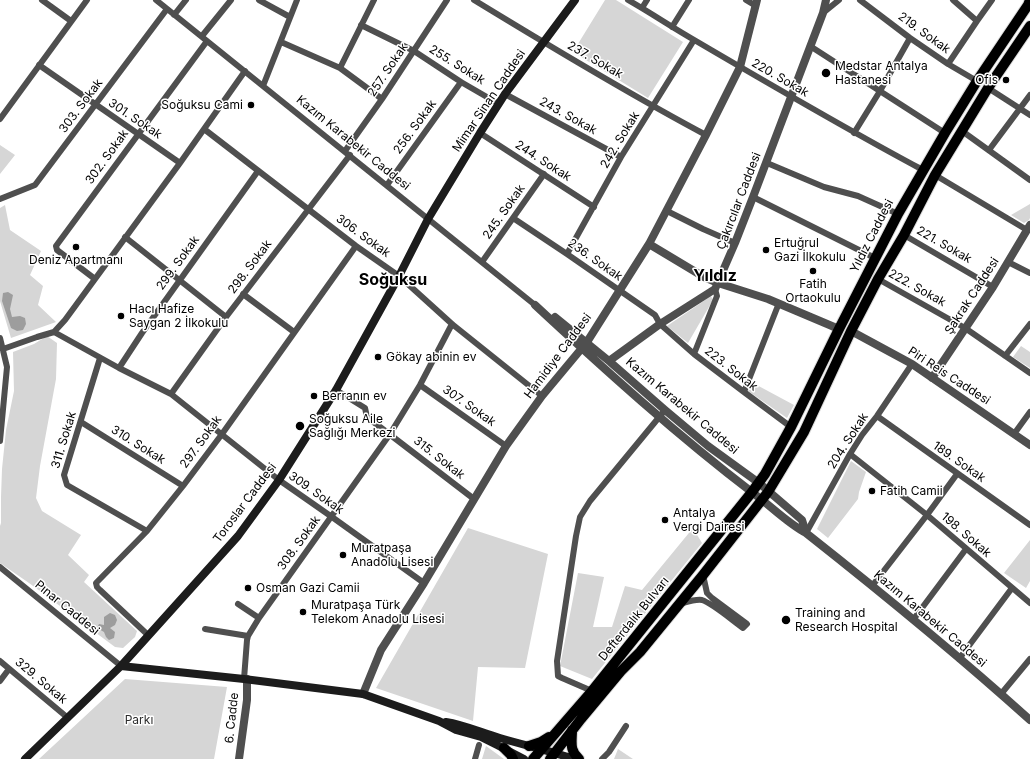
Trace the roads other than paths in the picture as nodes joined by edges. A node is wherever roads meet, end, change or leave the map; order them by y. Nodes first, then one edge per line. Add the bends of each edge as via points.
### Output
1 (42, 0) edge
2 (87, 0) edge
3 (156, 0) edge
4 (186, 0) edge
5 (231, 0) edge
6 (259, 0) edge
7 (298, 0) edge
8 (374, 0) edge
9 (447, 0) edge
10 (474, 0) edge
11 (575, 0) edge
12 (628, 0) edge
13 (647, 0) edge
14 (689, 0) edge
15 (746, 0) edge
16 (826, 0) edge
17 (839, 0) edge
18 (860, 0) edge
19 (992, 0) edge
20 (1029, 0) edge
21 (956, 1) edge
22 (757, 3) edge
23 (642, 8) junction
24 (167, 9) junction
25 (823, 13) junction
26 (174, 14) junction
27 (290, 17) junction
28 (71, 21) junction
29 (977, 21) junction
30 (361, 25) junction
31 (1030, 26) edge
32 (672, 27) junction
33 (910, 38) junction
34 (204, 39) junction
35 (694, 40) junction
36 (281, 42) junction
37 (543, 42) junction
38 (810, 46) junction
39 (414, 51) junction
40 (948, 64) junction
41 (39, 65) junction
42 (740, 67) junction
43 (340, 68) junction
44 (245, 71) junction
45 (977, 81) junction
46 (461, 82) junction
47 (263, 86) junction
48 (988, 88) junction
49 (880, 91) junction
50 (505, 94) junction
51 (1030, 95) edge
52 (791, 97) junction
53 (382, 99) junction
54 (499, 104) junction
55 (95, 105) junction
56 (653, 107) junction
57 (1020, 109) junction
58 (1030, 115) edge
59 (0, 119) edge
60 (204, 129) junction
61 (962, 131) junction
62 (945, 132) junction
63 (480, 133) junction
64 (854, 133) junction
65 (138, 134) junction
66 (706, 135) junction
67 (989, 150) junction
68 (347, 153) junction
69 (621, 158) junction
70 (767, 162) junction
71 (180, 163) junction
72 (923, 170) junction
73 (258, 171) junction
74 (544, 174) junction
75 (935, 175) junction
76 (1030, 180) edge
77 (387, 185) junction
78 (753, 197) junction
79 (0, 199) edge
80 (594, 207) junction
81 (308, 209) junction
82 (667, 211) junction
83 (898, 214) junction
84 (513, 218) junction
85 (428, 219) junction
86 (1028, 227) edge
87 (904, 235) junction
88 (125, 237) junction
89 (735, 242) junction
90 (649, 244) junction
91 (356, 246) junction
92 (567, 254) junction
93 (875, 258) junction
94 (482, 262) junction
95 (1008, 262) junction
96 (1030, 273) edge
97 (399, 276) junction
98 (95, 279) junction
99 (878, 279) junction
100 (179, 280) junction
101 (717, 286) junction
102 (993, 287) junction
103 (620, 290) junction
104 (243, 294) junction
105 (779, 303) junction
106 (535, 305) joint
107 (226, 317) junction
108 (452, 324) junction
109 (660, 324) junction
110 (1030, 324) edge
111 (965, 328) junction
112 (839, 329) junction
113 (851, 331) junction
114 (54, 332) junction
115 (294, 332) junction
116 (0, 338) edge
117 (584, 345) junction
118 (2, 349) edge
119 (694, 354) junction
120 (1005, 356) junction
121 (100, 358) junction
122 (609, 361) junction
123 (912, 364) junction
124 (119, 368) junction
125 (1030, 373) edge
126 (932, 378) junction
127 (420, 385) junction
128 (336, 390) junction
129 (744, 392) junction
130 (171, 394) junction
131 (542, 396) junction
132 (1030, 412) edge
133 (662, 413) junction
134 (876, 416) junction
135 (81, 422) junction
136 (791, 427) junction
137 (222, 434) junction
138 (390, 434) junction
139 (1014, 434) junction
140 (0, 442) edge
141 (1030, 445) edge
142 (506, 446) junction
143 (850, 454) junction
144 (956, 474) junction
145 (279, 480) junction
146 (759, 483) junction
147 (183, 486) junction
148 (752, 492) junction
149 (765, 496) junction
150 (474, 499) junction
151 (926, 515) junction
152 (332, 516) junction
153 (1029, 522) edge
154 (147, 531) junction
155 (806, 533) junction
156 (966, 549) junction
157 (0, 567) edge
158 (703, 575) junction
159 (424, 583) junction
160 (872, 586) junction
161 (1012, 588) junction
162 (1030, 594) edge
163 (1028, 602) edge
164 (238, 604) dead end
165 (679, 604) junction
166 (259, 618) junction
167 (913, 620) junction
168 (205, 629) dead end
169 (148, 635) junction
170 (248, 636) junction
171 (960, 659) junction
172 (1030, 659) edge
173 (0, 661) edge
174 (121, 666) junction
175 (9, 669) junction
176 (246, 679) junction
177 (0, 680) edge
178 (592, 691) junction
179 (363, 694) junction
180 (1001, 694) junction
181 (1030, 713) edge
182 (68, 718) junction
183 (1030, 720) edge
184 (439, 721) junction
185 (626, 726) dead end
186 (560, 728) junction
187 (572, 730) junction
188 (478, 745) dead end
189 (528, 746) junction
190 (504, 748) junction
191 (541, 750) junction
192 (552, 756) edge
193 (609, 756) edge
194 (25, 759) edge
195 (239, 759) edge
196 (474, 759) edge
197 (513, 759) edge
198 (524, 759) edge
199 (533, 759) edge
200 (574, 759) edge
201 (579, 759) edge
202 (602, 759) edge

1 - 28 street
2 - 28 street
3 - 24 street, Kazım Karabekir Caddesi
4 - 26 street
5 - 34 street, 302. Sokak
6 - 27 street
7 - 27 street
8 - 30 street
9 - 39 street, 257. Sokak
10 - 37 street, 237. Sokak
11 - 37 main road, Mimar Sinan Caddesi
12 - 23 street, 220. Sokak
13 - 23 street
14 - 32 street
15 - 22 street
16 - 25 street, Çakırcılar Caddesi
17 - 25 street
18 - 33 street, 219. Sokak
19 - 29 street
20 - 45 main road, Yıldız Caddesi
21 - 29 street
22 - 42 street, Hamidiye Caddesi
23 - 32 street, 220. Sokak
24 - 26 street, Kazım Karabekir Caddesi
24 - 55 street, 303. Sokak
25 - 38 street, Çakırcılar Caddesi
26 - 34 street, Kazım Karabekir Caddesi
27 - 36 street
28 - 41 street
29 - 40 street
30 - 39 street, 255. Sokak
30 - 43 street
31 - 48 main road, Yıldız Caddesi
32 - 35 street, 220. Sokak
33 - 40 street, 219. Sokak
33 - 49 street
34 - 44 street, Kazım Karabekir Caddesi
34 - 65 street, 302. Sokak
35 - 42 street, 220. Sokak
35 - 56 street, 242. Sokak
36 - 43 street
36 - 47 street
37 - 50 main road, Mimar Sinan Caddesi
37 - 56 street, 237. Sokak
38 - 49 street
38 - 52 street, Çakırcılar Caddesi
39 - 46 street, 255. Sokak
39 - 53 street, 257. Sokak
40 - 45 street, 219. Sokak
41 - 55 street, 301. Sokak
41 - 59 street
42 - 52 street, 220. Sokak
42 - 66 street, Hamidiye Caddesi
43 - 53 street
44 - 47 street, Kazım Karabekir Caddesi
44 - 60 street
45 - 62 main road, Yıldız Caddesi
46 - 54 street, 255. Sokak
46 - 77 street, 256. Sokak
47 - 68 street, Kazım Karabekir Caddesi
48 - 57 street
48 - 61 main road, Yıldız Caddesi
49 - 62 street
49 - 64 street
50 - 54 main road, Mimar Sinan Caddesi
50 - 69 street, 243. Sokak
51 - 57 street
52 - 64 street, 220. Sokak
52 - 70 street, Çakırcılar Caddesi
53 - 68 street, 257. Sokak
54 - 63 main road, Mimar Sinan Caddesi
55 - 65 street, 301. Sokak
55 - 79 street, 303. Sokak via 35,185
56 - 66 street, 237. Sokak
56 - 69 street, 242. Sokak
57 - 58 street
57 - 67 street
60 - 71 street
60 - 73 street, 306. Sokak
61 - 67 street
61 - 75 main road, Yıldız Caddesi
62 - 72 main road, Yıldız Caddesi
63 - 74 street, 244. Sokak
63 - 85 main road, Mimar Sinan Caddesi
64 - 72 street, 220. Sokak
65 - 71 street, 301. Sokak
65 - 98 street, 302. Sokak via 56,246 57,250
66 - 82 street, Hamidiye Caddesi
67 - 76 street
68 - 77 street, Kazım Karabekir Caddesi
68 - 81 street, 298. Sokak
69 - 80 street, 242. Sokak
70 - 78 street, Çakırcılar Caddesi
70 - 83 street via 824,187 858,196
71 - 88 street
72 - 83 main road, Yıldız Caddesi
73 - 81 street, 306. Sokak
73 - 100 street, 299. Sokak
74 - 80 street, 244. Sokak
74 - 84 street, 245. Sokak
75 - 86 street
75 - 87 main road, Yıldız Caddesi
77 - 85 street, Kazım Karabekir Caddesi
78 - 89 street, Çakırcılar Caddesi
78 - 93 street
80 - 92 street, 242. Sokak
81 - 91 street, 306. Sokak
81 - 104 street, 298. Sokak
82 - 89 street
82 - 90 street, Hamidiye Caddesi
83 - 93 main road, Yıldız Caddesi
84 - 92 street, 236. Sokak
84 - 94 street, 245. Sokak
85 - 94 street, Kazım Karabekir Caddesi
85 - 97 main road, Toroslar Caddesi
86 - 95 street, Şakrak Caddesi
87 - 99 main road, Yıldız Caddesi
87 - 102 street, 221. Sokak
88 - 98 street
88 - 100 street
89 - 101 street, Çakırcılar Caddesi
90 - 101 street
90 - 103 street, Hamidiye Caddesi
91 - 97 street, 306. Sokak
91 - 115 street, 297. Sokak
92 - 103 street, 236. Sokak
93 - 112 main road, Yıldız Caddesi
94 - 106 street, Kazım Karabekir Caddesi
95 - 96 street
95 - 102 street, Şakrak Caddesi
97 - 108 street, 306. Sokak
97 - 128 main road, Toroslar Caddesi
98 - 114 street
99 - 111 street, 222. Sokak
99 - 113 main road, Yıldız Caddesi
100 - 107 street
100 - 124 street, 299. Sokak
101 - 105 street
101 - 109 street
101 - 119 street via 716,296
102 - 111 street, Şakrak Caddesi
103 - 109 street, 236. Sokak via 655,315
103 - 117 street, Hamidiye Caddesi
104 - 107 street, 298. Sokak
104 - 115 street
105 - 112 street
105 - 129 street
106 - 117 street, Kazım Karabekir Caddesi via 553,315
107 - 130 street, 298. Sokak
108 - 127 street, 308. Sokak
108 - 131 street, 306. Sokak
109 - 119 street, 223. Sokak
109 - 122 street
110 - 120 street
111 - 120 street, 222. Sokak
111 - 126 street, Şakrak Caddesi
112 - 136 main road, Yıldız Caddesi
113 - 123 street, Piri Reis Caddesi
113 - 149 main road, Yıldız Caddesi via 804,432
114 - 118 street
114 - 121 street, 309. Sokak
115 - 137 street, 297. Sokak
116 - 118 street
117 - 122 street, Kazım Karabekir Caddesi
117 - 131 street, Hamidiye Caddesi
117 - 133 street, Kazım Karabekir Caddesi
118 - 140 street via 7,367
119 - 129 street, 223. Sokak
120 - 125 street, 222. Sokak
121 - 124 street, 309. Sokak
121 - 135 street, 311. Sokak
122 - 133 street, Kazım Karabekir Caddesi
123 - 126 street, Piri Reis Caddesi
123 - 134 street, 204. Sokak
124 - 130 street, 309. Sokak
126 - 139 street, Piri Reis Caddesi
127 - 138 street, 308. Sokak
127 - 142 street, 307. Sokak
128 - 138 street, 315. Sokak via 365,408 367,417
128 - 145 main road, Toroslar Caddesi
129 - 136 street, 223. Sokak
130 - 137 street, 309. Sokak
131 - 142 street, Hamidiye Caddesi
132 - 139 street
133 - 146 street, Kazım Karabekir Caddesi
133 - 148 street, Kazım Karabekir Caddesi
133 - 178 street via 590,501 580,517 558,655 558,676
134 - 143 street, 204. Sokak
134 - 144 street, 189. Sokak
135 - 147 street, 310. Sokak
135 - 154 street, 311. Sokak via 64,475 67,485
136 - 146 main road, Yıldız Caddesi
137 - 145 street, 309. Sokak
137 - 147 street, 297. Sokak
138 - 150 street, 315. Sokak
138 - 152 street, 308. Sokak
139 - 141 street, Piri Reis Caddesi
142 - 150 street, Hamidiye Caddesi
143 - 151 street, 198. Sokak
143 - 155 street, 204. Sokak
144 - 151 street
144 - 153 street, 189. Sokak
145 - 152 street, 309. Sokak
145 - 169 main road, Toroslar Caddesi via 238,536
146 - 148 main road, Yıldız Caddesi
146 - 149 street, Kazım Karabekir Caddesi
147 - 154 street, 297. Sokak
148 - 149 street, Kazım Karabekir Caddesi
148 - 178 main road, Defterdalık Bulvarı
149 - 155 street, Kazım Karabekir Caddesi via 796,528
149 - 158 main road, Defterdalık Bulvarı
150 - 159 street, Hamidiye Caddesi
151 - 156 street, 198. Sokak
151 - 160 street
152 - 159 street, 309. Sokak
152 - 166 street, 308. Sokak
154 - 169 street, 297. Sokak via 96,583 96,587
155 - 160 street, Kazım Karabekir Caddesi
156 - 161 street, 198. Sokak
156 - 167 street
157 - 174 street, Pınar Caddesi
158 - 165 main road, Defterdalık Bulvarı
158 - 165 street via 707,593 747,624 742,628 701,600
159 - 179 street, Hamidiye Caddesi via 381,650
160 - 167 street, Kazım Karabekir Caddesi
161 - 163 street, 198. Sokak
161 - 171 street
162 - 163 street
164 - 166 street
165 - 187 main road, Defterdalık Bulvarı
166 - 170 street, 308. Sokak
167 - 171 street, Kazım Karabekir Caddesi
168 - 170 street
169 - 174 main road, Toroslar Caddesi
170 - 176 street, 308. Sokak
171 - 180 street, Kazım Karabekir Caddesi
172 - 180 street
173 - 175 street, 329. Sokak
174 - 176 main road
174 - 182 main road, Toroslar Caddesi
175 - 177 street
175 - 182 street, 329. Sokak
176 - 179 main road
176 - 195 street, 6. Cadde via 246,712
178 - 186 main road, Defterdalık Bulvarı
179 - 184 main road
180 - 181 street
180 - 183 street
182 - 194 main road, Toroslar Caddesi
184 - 189 main road via 458,724
184 - 190 main road
185 - 193 street
186 - 189 main road via 541,742
186 - 191 main road, Defterdalık Bulvarı
187 - 192 main road, Defterdalık Bulvarı
187 - 201 main road via 571,748
188 - 196 street
189 - 191 main road
190 - 197 main road
190 - 198 main road
191 - 192 main road
191 - 199 main road, Defterdalık Bulvarı
192 - 200 main road
193 - 202 street

